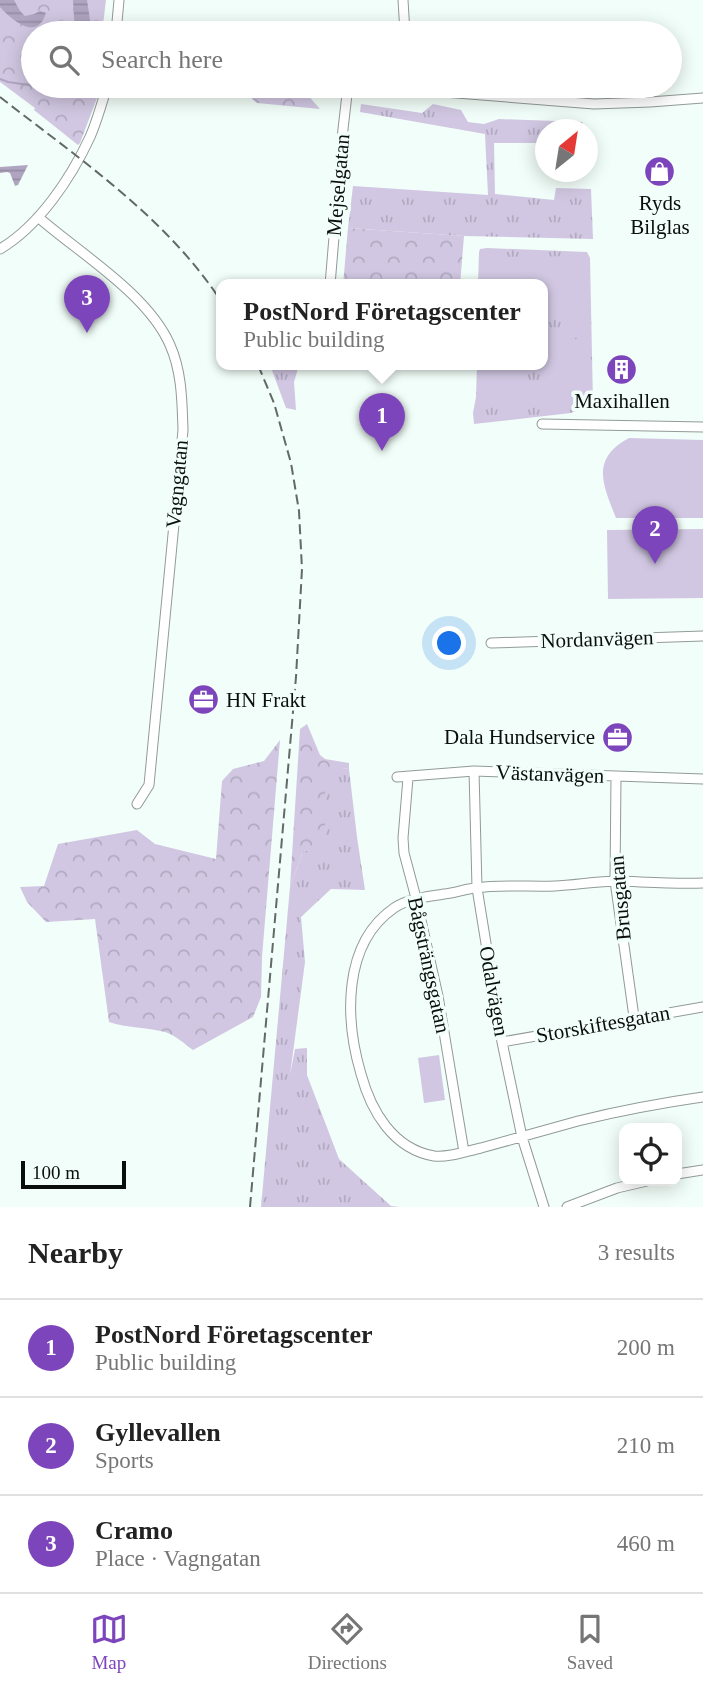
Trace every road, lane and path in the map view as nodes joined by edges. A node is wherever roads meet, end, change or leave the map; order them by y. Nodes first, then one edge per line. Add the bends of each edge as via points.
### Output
1 (119, 0) edge
2 (403, 0) edge
3 (117, 21) edge
4 (404, 21) edge
5 (103, 98) edge
6 (347, 98) edge
7 (525, 98) edge
8 (703, 98) edge
9 (38, 217) junction
10 (0, 249) edge
11 (331, 279) edge
12 (542, 424) dead end
13 (703, 427) edge
14 (703, 636) edge
15 (491, 643) dead end
16 (474, 771) junction
17 (397, 777) dead end
18 (616, 777) junction
19 (408, 778) junction
20 (703, 779) edge
21 (137, 804) dead end
22 (615, 881) junction
23 (703, 883) edge
24 (477, 887) junction
25 (416, 898) junction
26 (703, 1007) edge
27 (634, 1017) junction
28 (502, 1042) junction
29 (703, 1097) edge
30 (522, 1137) junction
31 (464, 1152) junction
32 (703, 1170) edge
33 (682, 1173) edge
34 (626, 1186) edge
35 (544, 1207) edge
36 (567, 1207) edge

1 - 3 street
2 - 4 street
5 - 9 street via 90,136
6 - 11 street, Mejselgatan
7 - 8 street via 594,104
9 - 10 street
9 - 21 street, Vagngatan via 142,304 171,346 180,384 183,430 149,785
12 - 13 street
14 - 15 street, Nordanvägen
16 - 18 street, Västanvägen
16 - 19 street, Västanvägen
16 - 24 street, Odalvägen
17 - 19 street, Västanvägen
18 - 20 street, Västanvägen
18 - 22 street, Brusgatan
19 - 25 street, Bågsträngsgatan via 402,838
22 - 23 street
22 - 24 street
22 - 27 street, Brusgatan
24 - 25 street
24 - 28 street, Odalvägen
25 - 31 street, Bågsträngsgatan
25 - 31 street via 375,924 361,949 352,977 353,1038 370,1101 384,1125 420,1152 436,1156
26 - 27 street, Storskiftesgatan
27 - 28 street, Storskiftesgatan
28 - 30 street, Odalvägen
29 - 30 street
30 - 31 street
30 - 35 street, Odalvägen
32 - 33 street
34 - 36 street

